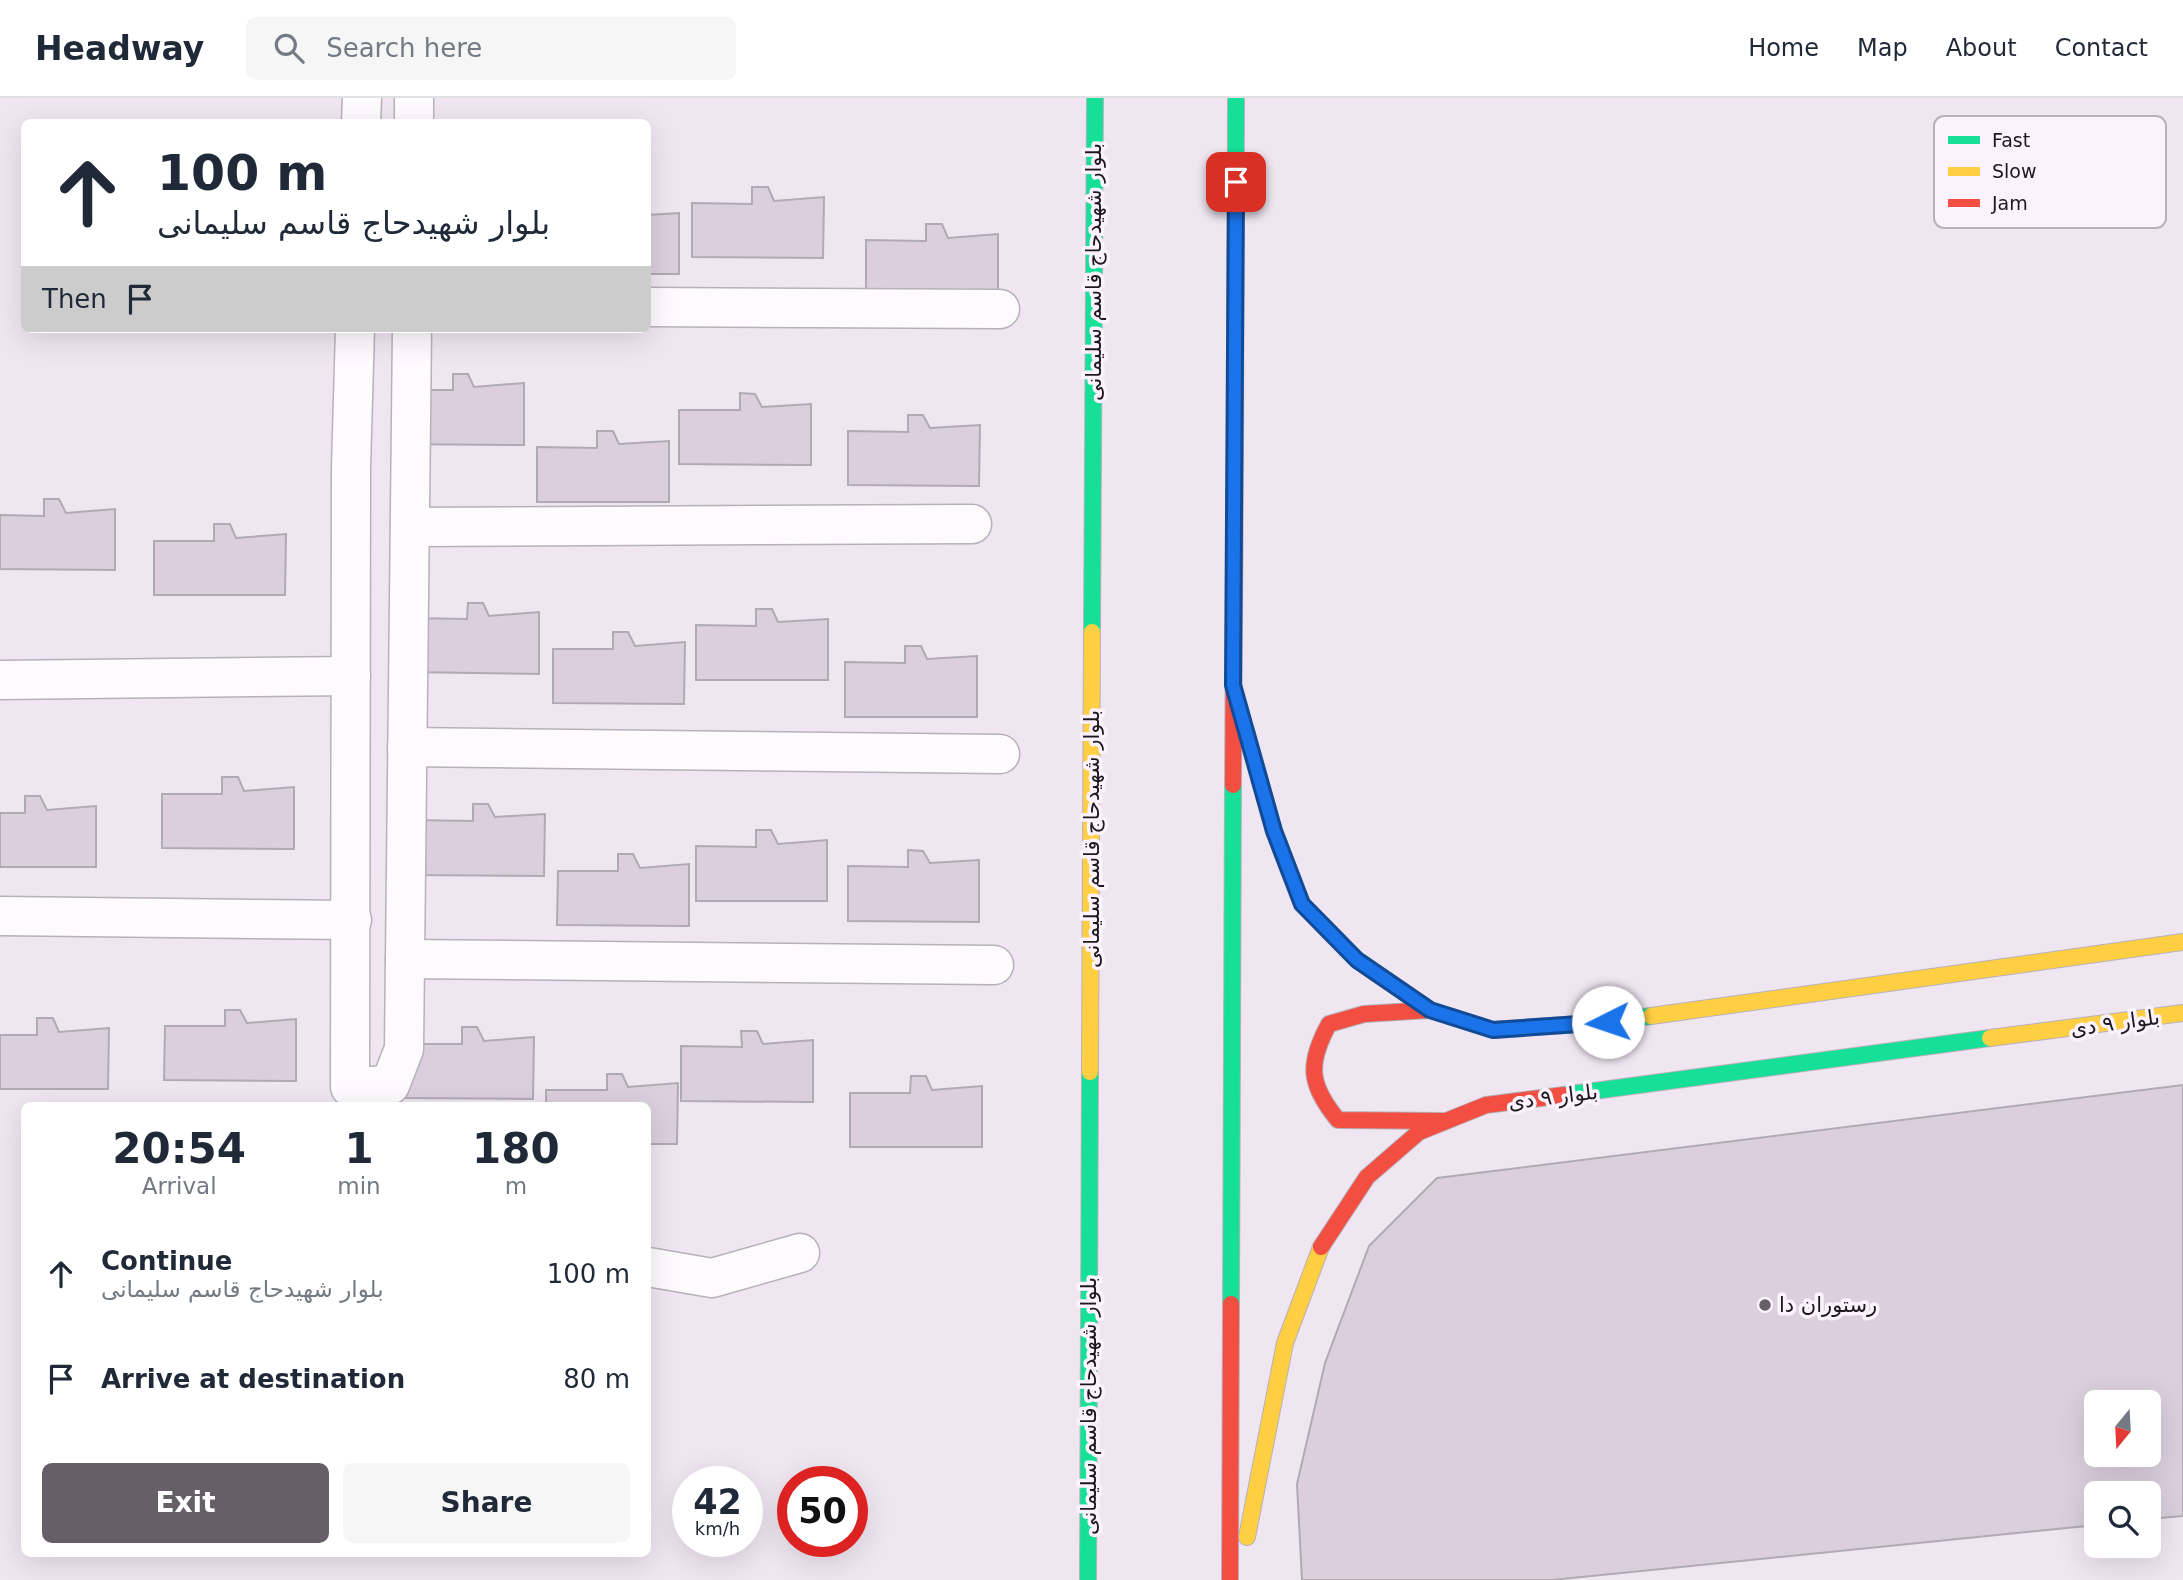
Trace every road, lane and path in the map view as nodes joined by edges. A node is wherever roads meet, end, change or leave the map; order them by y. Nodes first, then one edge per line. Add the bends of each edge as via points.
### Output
1 (362, 98) edge
2 (414, 98) edge
3 (1095, 98) edge
4 (1236, 98) edge
5 (361, 119) edge
6 (414, 119) edge
7 (651, 307) edge
8 (1000, 309) dead end
9 (355, 333) edge
10 (412, 333) edge
11 (354, 393) junction
12 (411, 394) junction
13 (972, 524) dead end
14 (410, 527) junction
15 (351, 676) junction
16 (0, 680) edge
17 (1233, 685) junction
18 (407, 747) junction
19 (1000, 754) dead end
20 (407, 802) junction
21 (351, 803) junction
22 (0, 916) edge
23 (352, 920) junction
24 (2183, 942) edge
25 (405, 959) junction
26 (994, 965) dead end
27 (1430, 1010) junction
28 (2183, 1013) edge
29 (394, 1096) edge
30 (1447, 1121) junction
31 (800, 1253) dead end
32 (651, 1268) edge
33 (1088, 1580) edge
34 (1230, 1580) edge
35 (1238, 1580) edge

1 - 5 street
2 - 6 street
3 - 33 main road, بلوار شهیدحاج قاسم سلیمانی
4 - 17 main road
7 - 8 street
9 - 11 street
10 - 12 street
11 - 12 street
11 - 15 street
12 - 14 street
13 - 14 street
14 - 18 street
15 - 16 street
15 - 21 street
17 - 27 main road via 1274,831 1302,904 1357,960
17 - 34 main road
18 - 19 street
18 - 20 street
20 - 21 street
20 - 25 street
21 - 23 street
22 - 23 street
23 - 29 street via 350,1087
24 - 27 main road via 1608,1022 1493,1030
25 - 26 street
25 - 29 street via 404,1049
27 - 30 main road via 1364,1014 1329,1024 1315,1046 1312,1071 1322,1103 1338,1120
28 - 30 main road, بلوار ۹ دی via 1486,1105
30 - 35 main road, بلوار ۹ دی via 1419,1132 1367,1177 1318,1252 1285,1343
31 - 32 street via 712,1278

